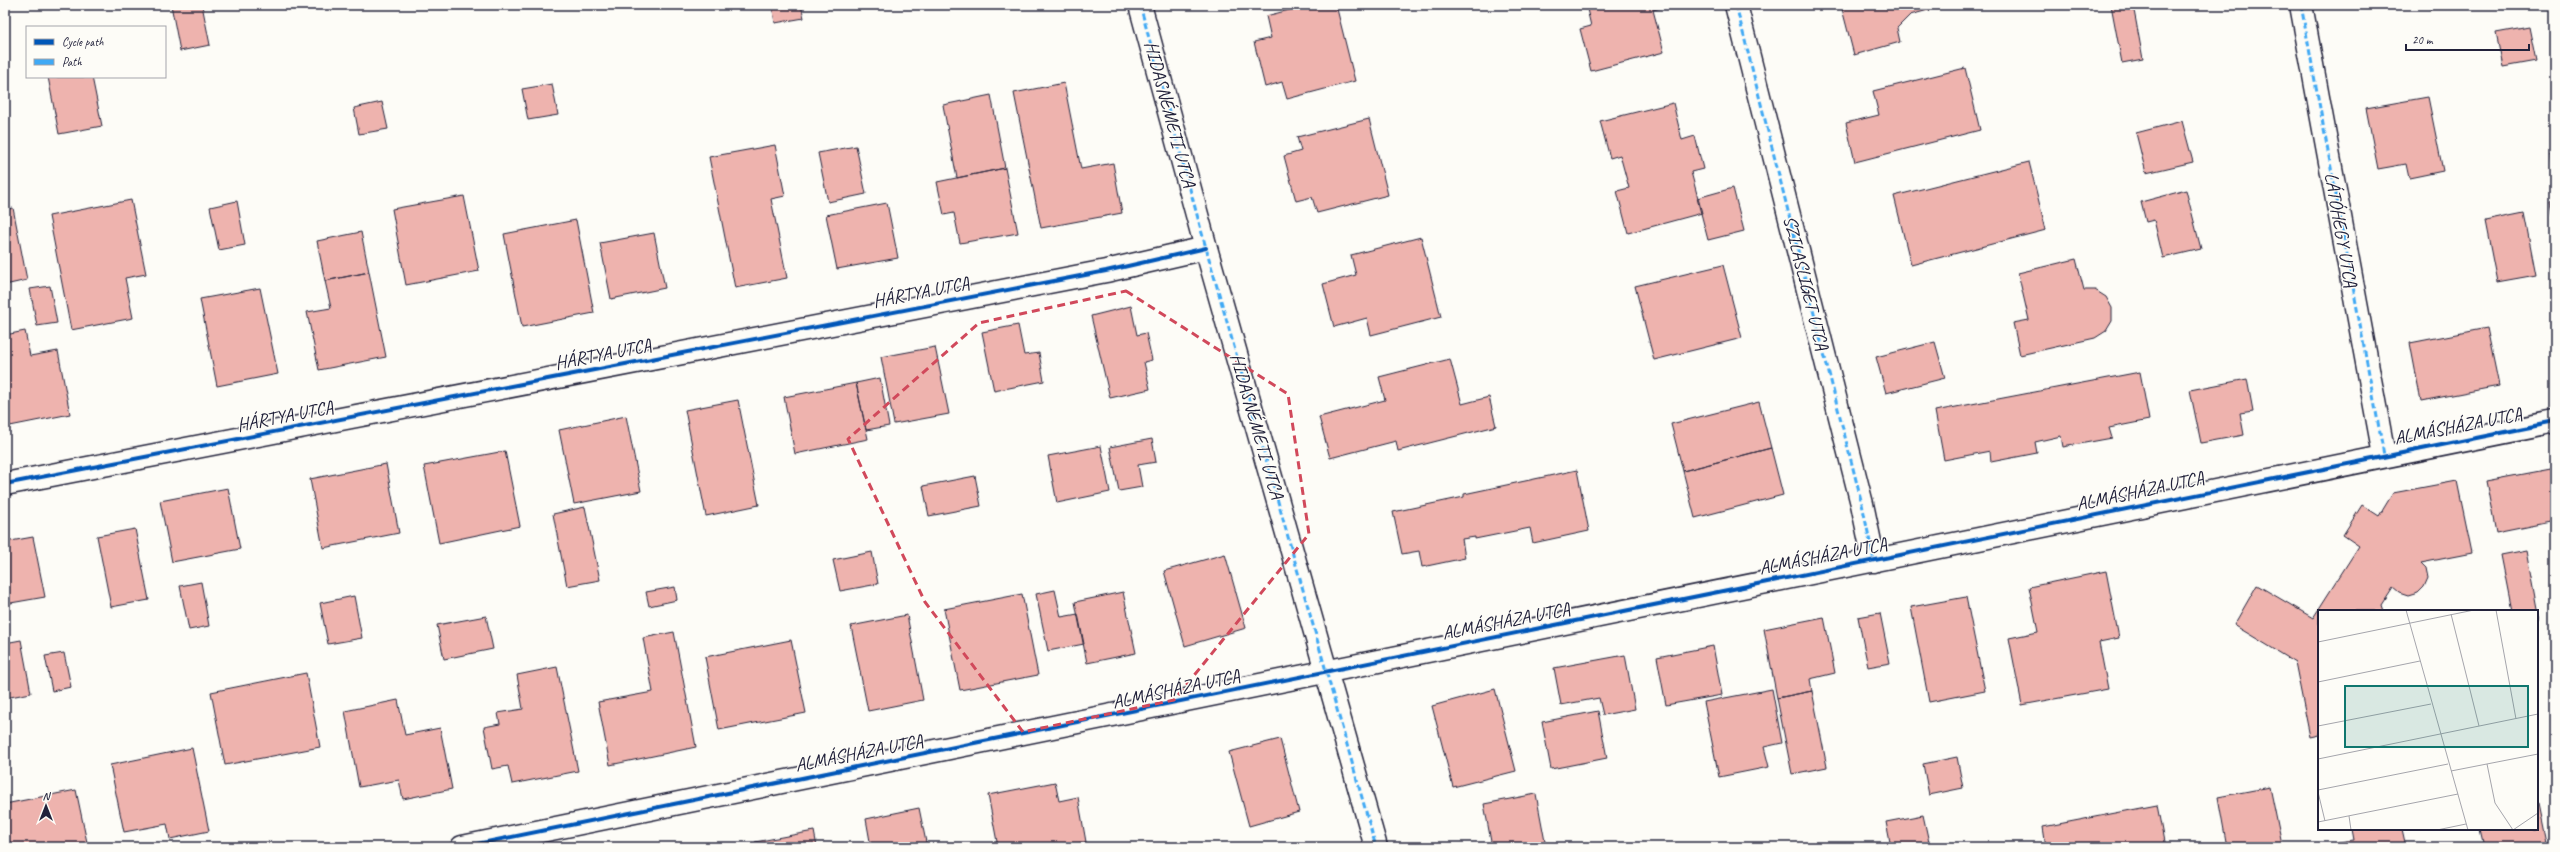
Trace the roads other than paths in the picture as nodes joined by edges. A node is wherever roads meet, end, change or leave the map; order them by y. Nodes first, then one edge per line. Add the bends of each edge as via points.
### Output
1 (1140, 5) edge
2 (1736, 5) edge
3 (2301, 5) edge
4 (1206, 248) junction
5 (2555, 422) edge
6 (2384, 455) junction
7 (5, 484) edge
8 (1874, 561) junction
9 (1326, 670) junction
10 (462, 847) edge
11 (1376, 847) edge

1 - 4 street, HIDASNÉMETI UTCA
2 - 8 street, SZILASLIGET UTCA
3 - 6 street, LÁTÓHEGY UTCA
4 - 7 street, HÁRTYA UTCA via 1082,275
4 - 9 street, HIDASNÉMETI UTCA
5 - 6 street, ALMÁSHÁZA UTCA
6 - 8 street, ALMÁSHÁZA UTCA
8 - 9 street, ALMÁSHÁZA UTCA
9 - 10 street, ALMÁSHÁZA UTCA via 1221,694
9 - 11 street, HIDASNÉMETI UTCA

